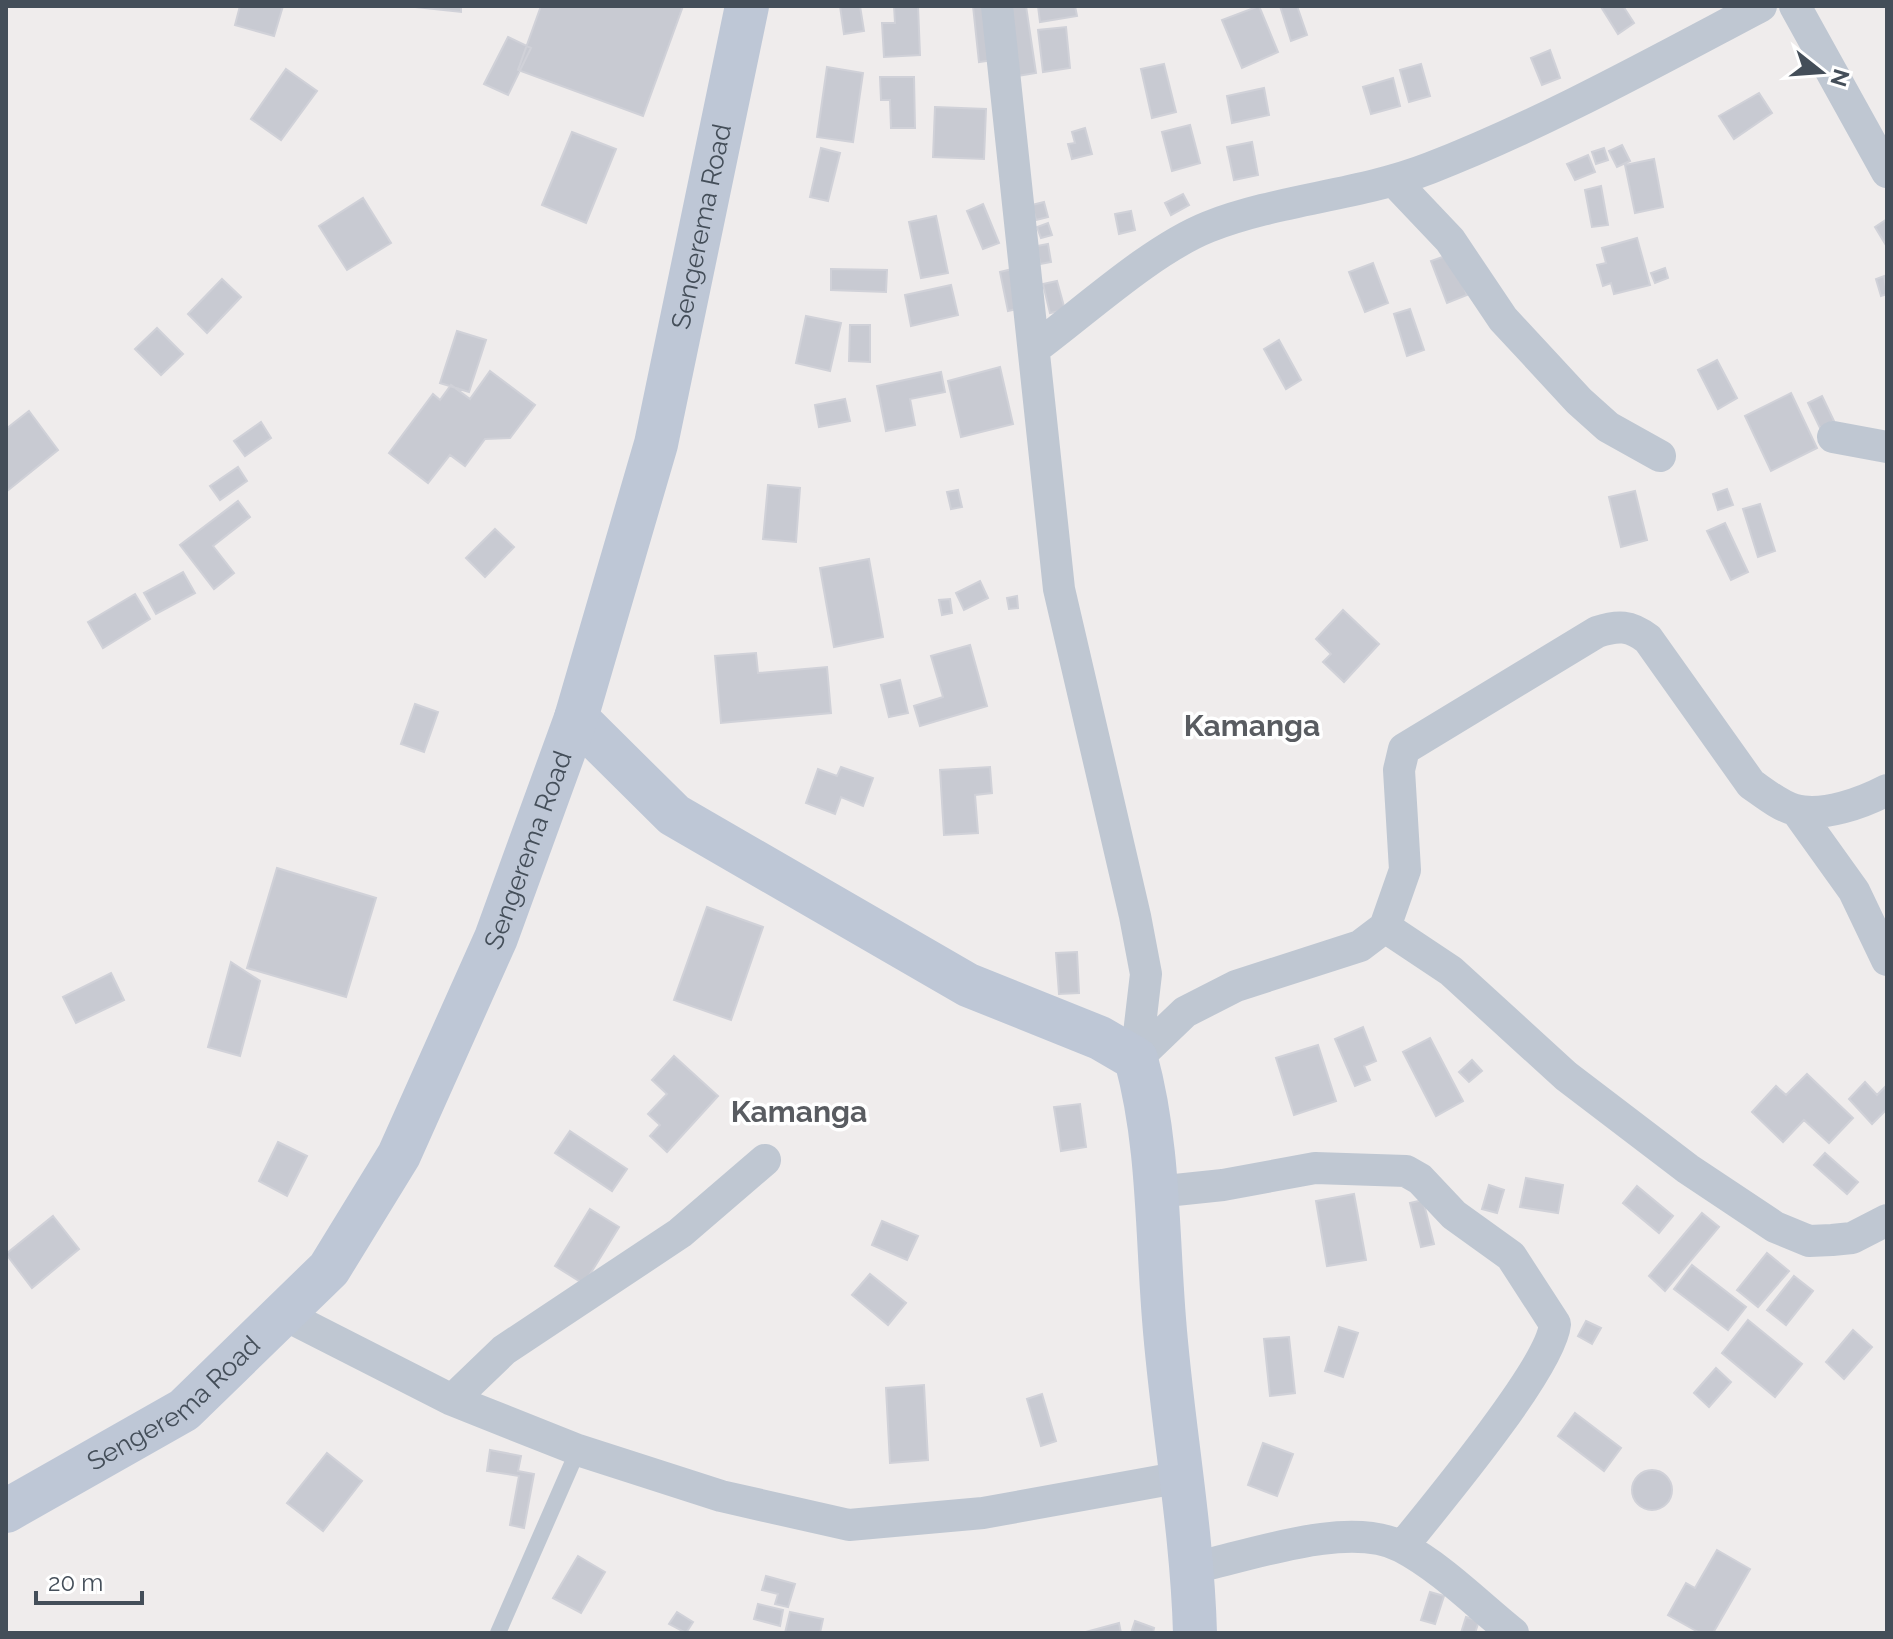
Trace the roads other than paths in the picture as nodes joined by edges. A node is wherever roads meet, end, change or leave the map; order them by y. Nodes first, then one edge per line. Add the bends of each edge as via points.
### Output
1 (747, 6) edge
2 (997, 6) edge
3 (1761, 6) edge
4 (1795, 6) edge
5 (1887, 172) edge
6 (1394, 181) junction
7 (1035, 348) junction
8 (1833, 437) dead end
9 (1887, 447) edge
10 (1660, 456) dead end
11 (576, 718) junction
12 (1887, 790) edge
13 (1796, 810) junction
14 (1385, 927) junction
15 (1887, 960) edge
16 (1136, 1059) junction
17 (765, 1160) dead end
18 (1156, 1192) junction
19 (1887, 1220) edge
20 (283, 1314) junction
21 (452, 1400) junction
22 (578, 1450) junction
23 (1182, 1477) junction
24 (6, 1511) edge
25 (1402, 1547) junction
26 (1193, 1568) junction
27 (498, 1633) edge
28 (1195, 1633) edge
29 (1513, 1633) edge

1 - 11 main road, Sengerema Road via 656,444
2 - 7 street
3 - 6 street via 1619,80
4 - 5 street
6 - 7 street via 1206,228 1162,253
6 - 10 street via 1450,240 1503,319 1579,401 1608,427
7 - 16 street via 1059,589 1146,974
8 - 9 street
11 - 16 main road via 674,815 968,985 1100,1038
11 - 20 main road, Sengerema Road via 496,938 399,1155 329,1269
12 - 13 street via 1837,809
13 - 14 street via 1751,784 1648,639 1633,628 1615,626 1404,749 1399,770 1405,870
13 - 15 street via 1854,891
14 - 16 street via 1360,946 1236,986 1185,1012
14 - 19 street via 1451,971 1566,1076 1775,1227 1809,1241 1832,1240 1852,1238
16 - 18 main road via 1146,1096
17 - 21 street via 680,1233 504,1350
18 - 23 main road
18 - 25 street via 1315,1168 1406,1171 1462,1221 1502,1247 1536,1288 1555,1324 1549,1346 1507,1411
20 - 21 street
20 - 24 main road, Sengerema Road via 184,1410
21 - 22 street
22 - 23 street via 721,1496 849,1525 983,1513
22 - 27 lane
23 - 26 main road
25 - 26 street via 1377,1538 1324,1539
25 - 29 street
26 - 28 main road

